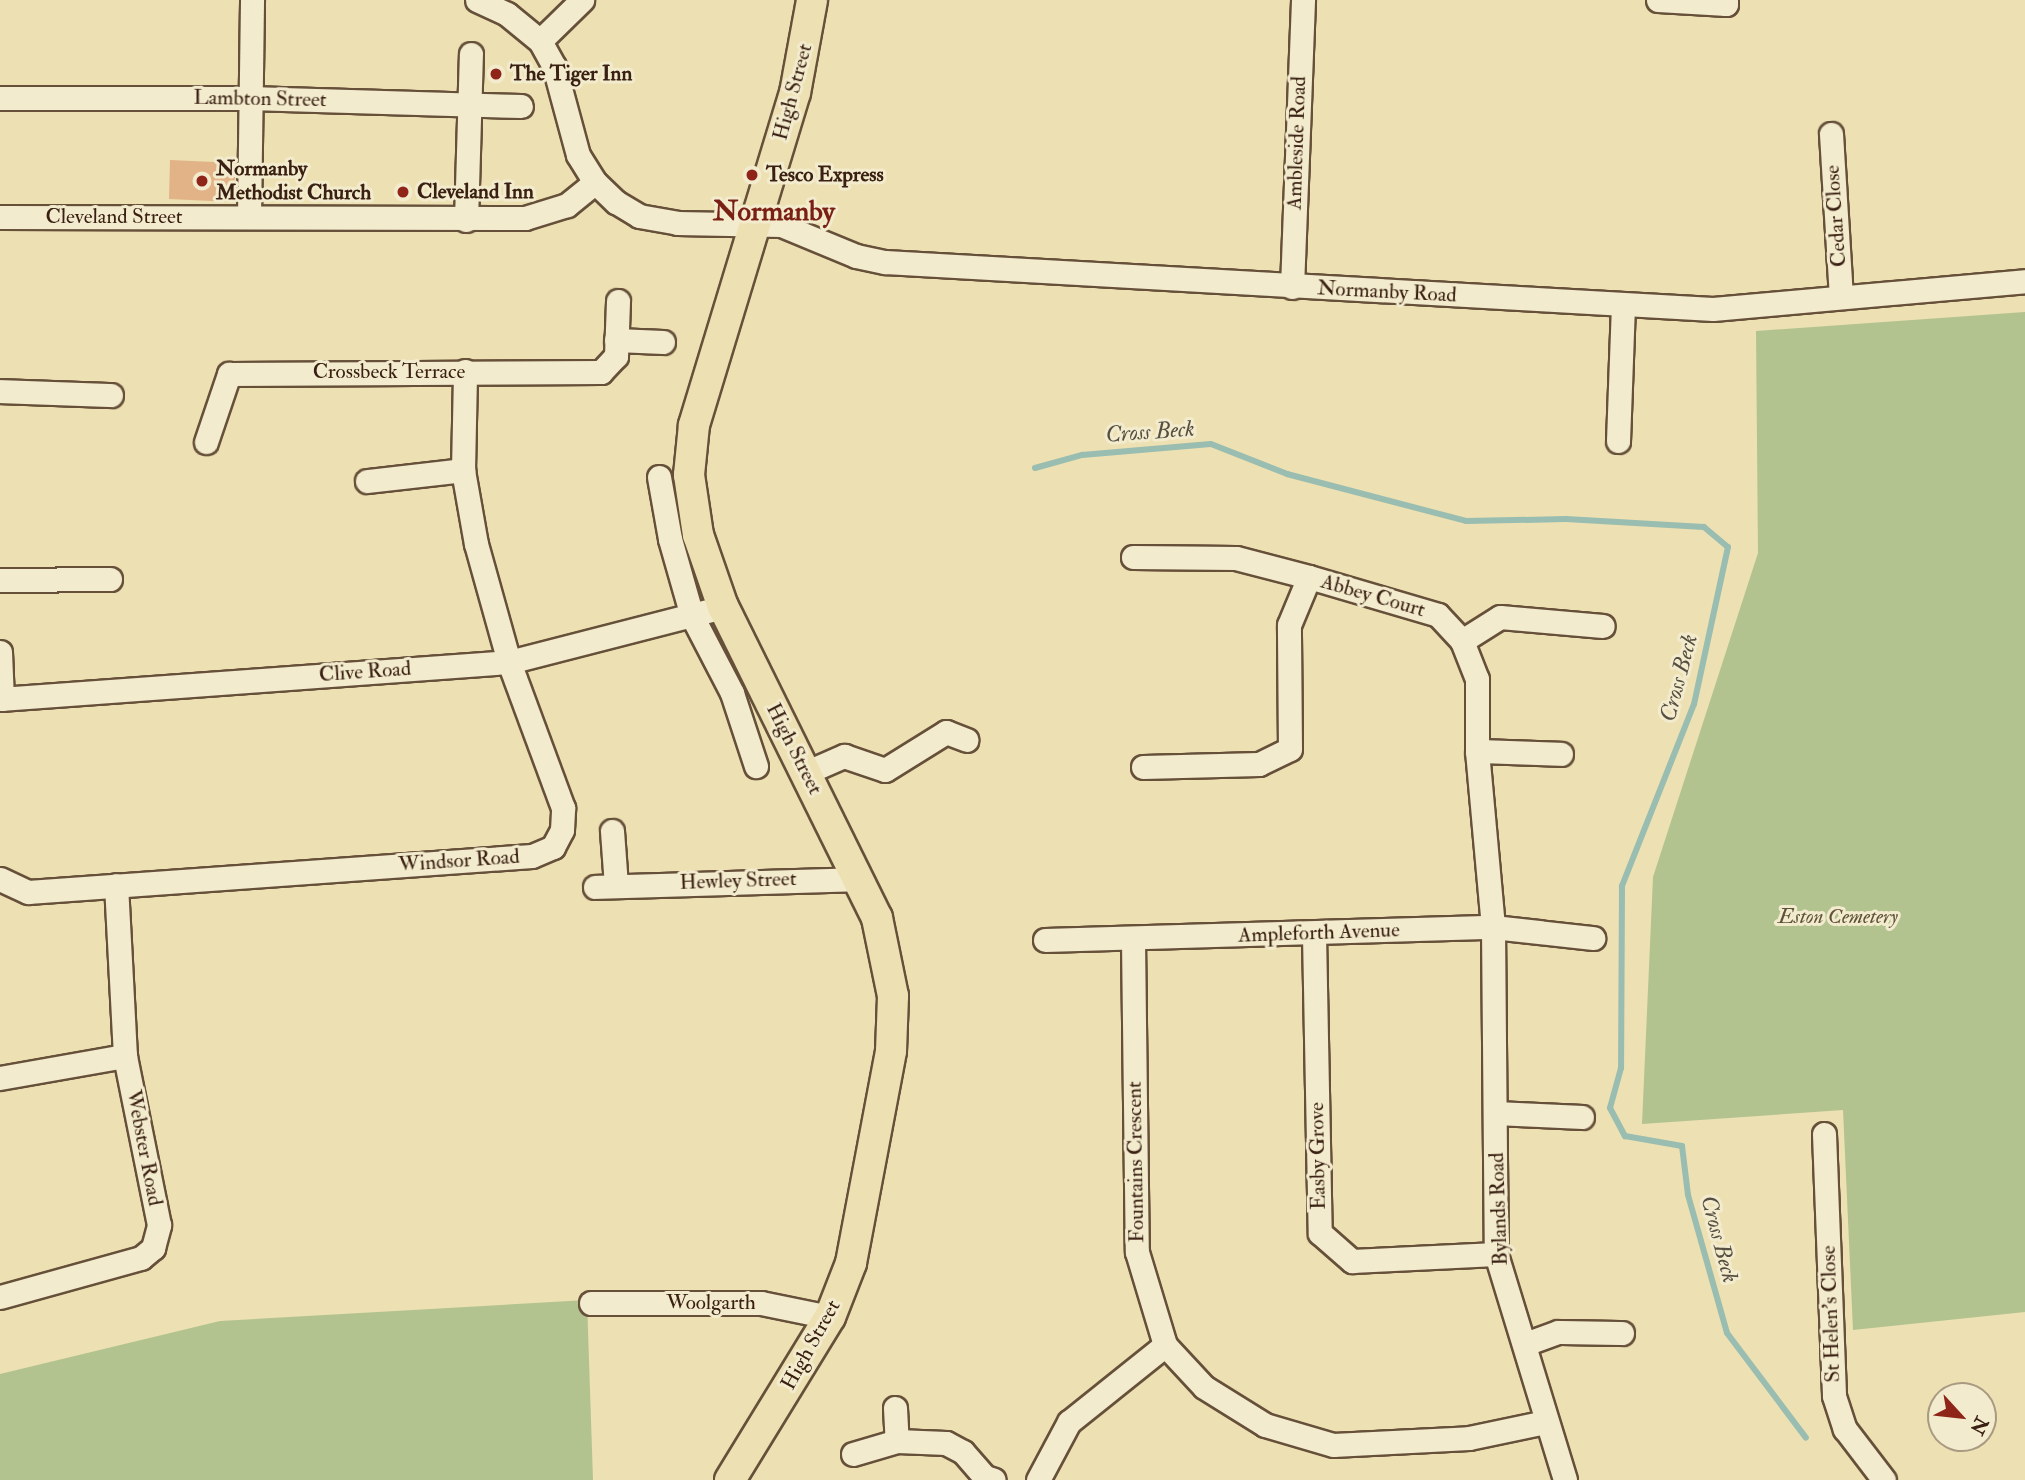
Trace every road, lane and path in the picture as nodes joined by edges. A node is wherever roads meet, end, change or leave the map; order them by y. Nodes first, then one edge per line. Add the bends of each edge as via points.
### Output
1 (477, 0) edge
2 (582, 0) edge
3 (812, 0) edge
4 (1303, 0) edge
5 (1658, 0) edge
6 (1726, 0) edge
7 (250, 3) edge
8 (540, 41) junction
9 (471, 54) dead end
10 (0, 98) edge
11 (249, 98) junction
12 (471, 104) junction
13 (521, 106) dead end
14 (1831, 134) dead end
15 (595, 182) junction
16 (0, 217) edge
17 (249, 217) junction
18 (466, 220) junction
19 (754, 223) junction
20 (2025, 281) edge
21 (1292, 287) junction
22 (1841, 297) junction
23 (618, 301) dead end
24 (1623, 306) junction
25 (663, 342) dead end
26 (616, 348) junction
27 (465, 371) junction
28 (0, 391) edge
29 (111, 396) dead end
30 (1618, 441) dead end
31 (206, 442) dead end
32 (463, 470) junction
33 (659, 477) dead end
34 (368, 481) dead end
35 (1133, 557) dead end
36 (1309, 577) junction
37 (110, 579) dead end
38 (0, 580) edge
39 (723, 607) junction
40 (692, 616) junction
41 (1603, 626) dead end
42 (1462, 641) junction
43 (0, 652) edge
44 (509, 662) junction
45 (1, 699) edge
46 (967, 740) dead end
47 (1477, 751) junction
48 (1560, 754) dead end
49 (756, 766) dead end
50 (1143, 767) dead end
51 (805, 773) junction
52 (612, 831) dead end
53 (0, 879) edge
54 (860, 879) junction
55 (116, 885) junction
56 (1493, 927) junction
57 (1314, 934) junction
58 (1593, 938) dead end
59 (1045, 940) dead end
60 (1133, 940) junction
61 (125, 1056) junction
62 (0, 1078) edge
63 (1496, 1114) junction
64 (1582, 1117) dead end
65 (1824, 1134) dead end
66 (1496, 1254) junction
67 (0, 1297) edge
68 (591, 1303) dead end
69 (830, 1317) junction
70 (1622, 1333) dead end
71 (1525, 1343) junction
72 (1165, 1345) junction
73 (895, 1408) dead end
74 (1545, 1422) junction
75 (897, 1441) junction
76 (853, 1454) dead end
77 (730, 1480) edge
78 (994, 1480) edge
79 (1038, 1480) edge
80 (1565, 1480) edge
81 (1884, 1480) edge

1 - 8 street via 507,14
2 - 8 street
3 - 19 main road, High Street via 795,93
4 - 21 street, Ambleside Road
5 - 6 street via 1726,4
7 - 11 street
8 - 15 street via 554,66 578,155
9 - 12 street
10 - 11 street, Lambton Street
11 - 12 street, Lambton Street
11 - 17 street
12 - 13 street, Lambton Street
12 - 18 street
14 - 22 street, Cedar Close
15 - 18 street, Cleveland Street via 551,213
15 - 19 street, Normanby Road via 639,216 677,223
16 - 17 street, Cleveland Street
17 - 18 street, Cleveland Street
19 - 21 street, Normanby Road via 781,225 856,256 921,266
19 - 39 main road, High Street via 694,425 689,475 698,535
20 - 22 street, Normanby Road
21 - 24 street, Normanby Road
22 - 24 street, Normanby Road via 1713,309
23 - 26 street
24 - 30 street
25 - 26 street
26 - 27 street, Crossbeck Terrace via 601,372
27 - 31 street, Crossbeck Terrace via 229,374
27 - 32 street, Windsor Road
28 - 29 street
32 - 34 street
32 - 44 street, Windsor Road via 476,544
33 - 40 street via 670,539
35 - 36 street via 1236,558
36 - 42 street, Abbey Court via 1438,615
36 - 50 street, Abbey Court via 1289,625 1290,749 1259,764
37 - 38 street
39 - 40 street, Clive Road
39 - 51 main road, High Street
40 - 44 street, Clive Road
40 - 49 street via 732,693
41 - 42 street via 1500,617
42 - 47 street, Abbey Court via 1477,679
43 - 45 street
44 - 45 street, Clive Road
44 - 55 street, Windsor Road via 563,808 562,830 553,847 532,856
46 - 51 street via 946,732 886,770 844,756
47 - 48 street
47 - 56 street, Abbey Court
51 - 54 main road, High Street
52 - 54 street, Hewley Street via 605,886
53 - 55 street, Windsor Road via 28,892
54 - 69 main road, High Street via 886,952 894,996 891,1051 864,1210 851,1263
55 - 61 street, Webster Road
56 - 57 street, Ampleforth Avenue
56 - 58 street, Ampleforth Avenue
56 - 63 street, Bylands Road
57 - 60 street, Ampleforth Avenue
57 - 66 street, Easby Grove via 1320,1233 1352,1261
59 - 60 street, Ampleforth Avenue
60 - 72 street, Fountains Crescent via 1137,1252
61 - 62 street
61 - 67 street, Webster Road via 159,1225 153,1248 141,1258
63 - 64 street
63 - 66 street, Bylands Road
65 - 81 street, St Helen's Close via 1833,1395 1845,1429
66 - 71 street, Bylands Road
68 - 69 street, Woolgarth via 761,1303
69 - 77 main road, High Street
70 - 71 street via 1558,1332
71 - 74 street, Bylands Road
72 - 74 street, Fountains Crescent via 1204,1387 1265,1425 1333,1445 1469,1437
72 - 79 street via 1069,1422
73 - 75 street
74 - 80 street, Bylands Road
75 - 76 street
75 - 78 street via 946,1443 964,1452 985,1477

